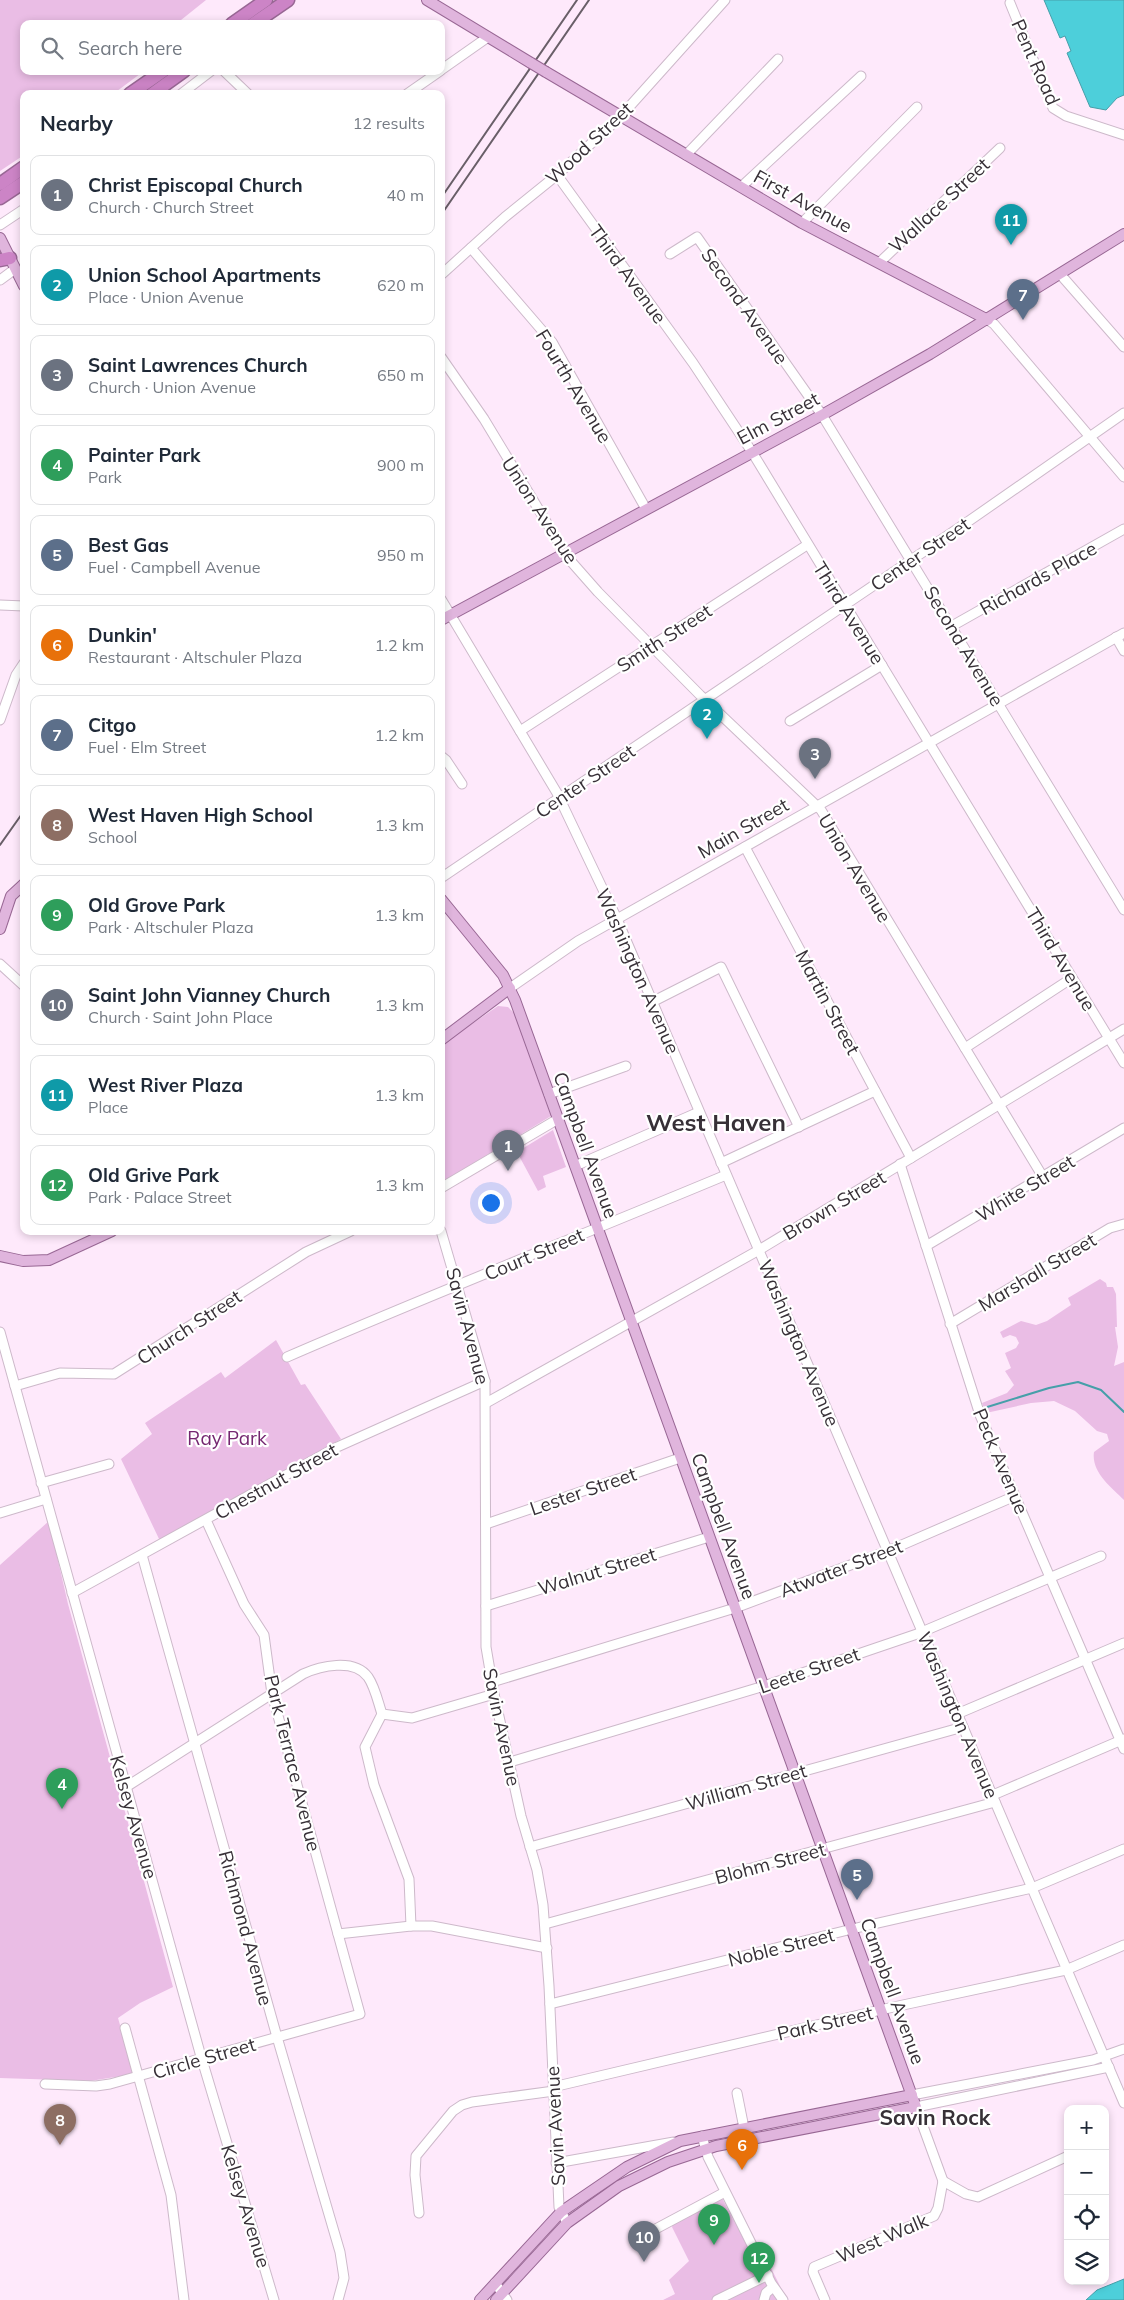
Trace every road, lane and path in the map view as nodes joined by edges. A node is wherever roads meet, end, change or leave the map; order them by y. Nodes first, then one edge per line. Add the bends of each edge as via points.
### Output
1 (266, 0) edge
2 (288, 0) edge
3 (427, 0) edge
4 (725, 0) edge
5 (1010, 3) dead end
6 (238, 20) edge
7 (259, 20) edge
8 (488, 38) junction
9 (778, 59) dead end
10 (445, 68) edge
11 (157, 75) edge
12 (178, 75) edge
13 (206, 75) edge
14 (228, 75) edge
15 (434, 75) edge
16 (861, 76) dead end
17 (136, 90) edge
18 (158, 90) edge
19 (186, 90) edge
20 (244, 90) edge
21 (413, 90) edge
22 (916, 107) dead end
23 (621, 116) junction
24 (1124, 135) edge
25 (1000, 148) dead end
26 (686, 155) junction
27 (20, 172) edge
28 (557, 175) junction
29 (20, 184) edge
30 (741, 187) junction
31 (1, 193) edge
32 (20, 212) edge
33 (802, 223) junction
34 (0, 225) edge
35 (1124, 234) edge
36 (0, 238) edge
37 (471, 248) junction
38 (670, 254) dead end
39 (8, 262) edge
40 (879, 263) junction
41 (445, 271) edge
42 (1060, 274) junction
43 (0, 280) edge
44 (20, 280) edge
45 (988, 320) junction
46 (1124, 347) edge
47 (445, 363) edge
48 (1124, 413) edge
49 (822, 415) junction
50 (1090, 437) junction
51 (752, 452) junction
52 (1124, 477) edge
53 (646, 509) junction
54 (1124, 529) edge
55 (807, 545) junction
56 (564, 553) junction
57 (911, 558) junction
58 (845, 604) junction
59 (0, 605) edge
60 (20, 606) edge
61 (446, 618) edge
62 (952, 626) junction
63 (1120, 635) edge
64 (653, 646) junction
65 (1124, 651) edge
66 (882, 665) junction
67 (20, 669) edge
68 (705, 699) junction
69 (998, 703) junction
70 (0, 720) edge
71 (790, 721) dead end
72 (520, 730) junction
73 (929, 742) junction
74 (445, 759) edge
75 (462, 784) dead end
76 (559, 798) junction
77 (816, 806) junction
78 (745, 847) junction
79 (445, 875) edge
80 (20, 887) edge
81 (445, 904) edge
82 (1123, 905) edge
83 (617, 919) junction
84 (0, 929) edge
85 (0, 964) edge
86 (1072, 978) junction
87 (20, 982) edge
88 (510, 988) junction
89 (652, 1002) junction
90 (1124, 1028) edge
91 (445, 1037) edge
92 (1109, 1038) junction
93 (965, 1048) junction
94 (1124, 1063) edge
95 (626, 1066) dead end
96 (875, 1091) junction
97 (549, 1094) junction
98 (999, 1104) junction
99 (699, 1112) junction
100 (558, 1119) junction
101 (799, 1127) junction
102 (1124, 1128) edge
103 (911, 1158) junction
104 (722, 1164) junction
105 (900, 1164) junction
106 (575, 1166) junction
107 (726, 1175) junction
108 (1043, 1177) junction
109 (445, 1186) edge
110 (1124, 1224) edge
111 (597, 1228) junction
112 (103, 1235) edge
113 (342, 1235) edge
114 (442, 1235) edge
115 (926, 1246) junction
116 (759, 1250) junction
117 (0, 1256) edge
118 (457, 1287) junction
119 (632, 1321) junction
120 (950, 1324) junction
121 (0, 1332) edge
122 (287, 1356) dead end
123 (485, 1382) junction
124 (15, 1386) junction
125 (486, 1403) junction
126 (680, 1458) junction
127 (109, 1464) dead end
128 (41, 1483) junction
129 (1015, 1496) junction
130 (46, 1500) junction
131 (0, 1512) edge
132 (206, 1520) junction
133 (486, 1524) junction
134 (709, 1537) junction
135 (888, 1551) junction
136 (142, 1555) junction
137 (1101, 1556) dead end
138 (1051, 1579) junction
139 (72, 1593) junction
140 (486, 1606) junction
141 (735, 1608) junction
142 (922, 1632) junction
143 (1124, 1643) edge
144 (1085, 1659) junction
145 (492, 1682) junction
146 (764, 1686) junction
147 (272, 1694) junction
148 (494, 1694) junction
149 (382, 1714) junction
150 (957, 1714) junction
151 (963, 1727) junction
152 (195, 1743) junction
153 (1123, 1743) edge
154 (510, 1762) junction
155 (796, 1773) junction
156 (126, 1787) junction
157 (994, 1799) junction
158 (530, 1848) junction
159 (823, 1849) junction
160 (1124, 1849) edge
161 (1032, 1888) junction
162 (545, 1924) junction
163 (411, 1926) junction
164 (852, 1929) junction
165 (338, 1934) junction
166 (1124, 1945) edge
167 (547, 1948) junction
168 (1066, 1970) junction
169 (550, 2004) junction
170 (881, 2010) junction
171 (360, 2014) joint
172 (124, 2028) dead end
173 (276, 2037) junction
174 (1124, 2048) edge
175 (1105, 2057) junction
176 (202, 2058) junction
177 (1109, 2067) junction
178 (138, 2076) junction
179 (45, 2084) dead end
180 (553, 2089) junction
181 (737, 2093) dead end
182 (912, 2096) junction
183 (1124, 2102) edge
184 (916, 2108) junction
185 (744, 2128) junction
186 (702, 2136) junction
187 (680, 2141) junction
188 (705, 2149) junction
189 (1064, 2158) edge
190 (556, 2162) junction
191 (943, 2182) junction
192 (725, 2192) junction
193 (561, 2212) junction
194 (418, 2213) dead end
195 (566, 2223) junction
196 (650, 2232) dead end
197 (768, 2275) junction
198 (495, 2283) junction
199 (773, 2287) junction
200 (502, 2298) edge
201 (184, 2300) edge
202 (274, 2300) edge
203 (338, 2300) edge
204 (480, 2300) edge
205 (717, 2300) edge
206 (764, 2300) edge
207 (783, 2300) edge
208 (825, 2300) edge

1 - 6 highway
2 - 7 highway
3 - 8 main road, First Avenue
4 - 23 street, Wood Street
5 - 24 street, Pent Road via 1053,108 1066,116
8 - 10 street
8 - 23 main road, First Avenue, bridge
9 - 26 street
11 - 17 highway
12 - 18 highway
13 - 19 street
14 - 20 street
15 - 21 street
16 - 30 street
22 - 33 street
23 - 26 main road, First Avenue
23 - 28 street, Wood Street
25 - 40 street, Wallace Street
26 - 30 main road, First Avenue
27 - 31 highway
28 - 37 street, Wood Street
28 - 51 street, Third Avenue via 693,363
29 - 31 highway
30 - 33 main road, First Avenue
32 - 34 street
33 - 40 main road, First Avenue
35 - 42 main road, Elm Street
36 - 39 main road
37 - 41 street, Wood Street
37 - 53 street, Fourth Avenue via 552,342
38 - 49 street, Second Avenue via 697,237
39 - 43 street
39 - 44 main road
40 - 45 main road, First Avenue
42 - 45 main road, Elm Street
42 - 46 street
45 - 49 main road, Elm Street
45 - 50 street, First Avenue
47 - 56 street, Union Avenue via 484,419
48 - 50 street, Center Street
49 - 51 main road, Elm Street
49 - 57 street, Second Avenue
50 - 52 street, First Avenue
50 - 57 street, Center Street
51 - 53 main road, Elm Street
51 - 55 street, Third Avenue
53 - 56 main road, Elm Street
54 - 62 street, Richards Place
55 - 58 street, Third Avenue
55 - 64 street, Smith Street
56 - 61 main road, Elm Street
56 - 64 street, Union Avenue
57 - 58 street, Center Street
57 - 62 street, Second Avenue
58 - 66 street, Third Avenue
58 - 68 street, Center Street
59 - 60 street
61 - 72 street, Washington Avenue
62 - 69 street, Second Avenue
63 - 65 street
63 - 69 street, Main Street
64 - 68 street, Union Avenue
64 - 72 street, Smith Street
66 - 71 street
66 - 73 street, Third Avenue
67 - 70 street
68 - 76 street, Center Street
68 - 77 street, Union Avenue
69 - 73 street, Main Street
69 - 82 street, Second Avenue
72 - 76 street, Washington Avenue
73 - 77 street, Main Street
73 - 86 street, Third Avenue
74 - 75 street
76 - 79 street, Center Street
76 - 83 street, Washington Avenue
77 - 78 street, Main Street
77 - 93 street, Union Avenue
78 - 83 street, Main Street
78 - 96 street, Martin Street
80 - 84 main road via 10,896
81 - 88 main road, Campbell Avenue via 495,964
83 - 88 street, Main Street via 565,949
83 - 89 street, Washington Avenue
85 - 87 street
86 - 92 street, Third Avenue
86 - 93 street
88 - 91 main road, Main Street
88 - 97 main road, Campbell Avenue
89 - 99 street, Washington Avenue
89 - 101 street via 721,967
90 - 92 street, Brown Street
92 - 94 street, Third Avenue
92 - 98 street, Brown Street
93 - 98 street, Union Avenue
95 - 97 street
96 - 101 street
96 - 103 street, Martin Street
97 - 100 main road, Campbell Avenue
98 - 103 street, Brown Street
98 - 108 street, Union Avenue
99 - 104 street, Washington Avenue
99 - 106 street
100 - 106 main road, Campbell Avenue
100 - 109 street
101 - 104 street
102 - 108 street, White Street
103 - 105 street, Brown Street
104 - 107 street, Washington Avenue
105 - 115 street, Peck Avenue
105 - 116 street, Brown Street
106 - 111 main road, Campbell Avenue
107 - 111 street, Court Street
107 - 116 street, Washington Avenue
108 - 115 street, White Street
110 - 120 street, Marshall Street via 1110,1228
111 - 118 street, Court Street
111 - 119 main road, Campbell Avenue
112 - 117 main road via 49,1260 23,1261
113 - 124 street, Church Street via 306,1252 114,1374 60,1373
114 - 118 street, Savin Avenue
115 - 120 street, Peck Avenue
116 - 119 street, Brown Street
116 - 135 street, Washington Avenue
118 - 122 street, Court Street
118 - 123 street, Savin Avenue
119 - 125 street, Brown Street
119 - 126 main road, Campbell Avenue
120 - 129 street, Peck Avenue via 980,1415
121 - 124 street, Kelsey Avenue
123 - 125 street, Savin Avenue
123 - 132 street, Chestnut Street via 335,1448
124 - 128 street, Kelsey Avenue
125 - 133 street, Savin Avenue
126 - 133 street, Lester Street
126 - 134 main road, Campbell Avenue
127 - 128 street
128 - 130 street, Kelsey Avenue
129 - 135 street, Atwater Street
129 - 138 street, Peck Avenue
130 - 131 street
130 - 139 street, Kelsey Avenue
132 - 136 street, Chestnut Street
132 - 147 street, Park Terrace Avenue via 244,1604 264,1635
133 - 140 street, Savin Avenue
134 - 140 street, Walnut Street
134 - 141 main road, Campbell Avenue
135 - 141 street, Atwater Street
135 - 142 street, Washington Avenue
136 - 139 street, Chestnut Street
136 - 152 street, Richmond Avenue
137 - 138 street, Leete Street
138 - 142 street, Leete Street
138 - 144 street, Peck Avenue
139 - 156 street, Kelsey Avenue
140 - 145 street, Savin Avenue via 486,1647
141 - 145 street, Atwater Street
141 - 146 main road, Campbell Avenue
142 - 146 street, Leete Street
142 - 150 street, Washington Avenue
143 - 144 street
144 - 150 street
144 - 153 street, Peck Avenue
145 - 148 street, Savin Avenue
146 - 154 street, Leete Street
146 - 155 main road, Campbell Avenue
147 - 149 street via 312,1670 347,1666 368,1677
147 - 152 street
147 - 165 street, Park Terrace Avenue
148 - 149 street via 412,1718
148 - 154 street, Savin Avenue
149 - 163 street via 366,1747 374,1785 409,1879
150 - 151 street, Washington Avenue
151 - 155 street, William Street
151 - 157 street, Washington Avenue
152 - 156 street
152 - 173 street, Richmond Avenue
153 - 157 street, Blohm Street
154 - 158 street, Savin Avenue
155 - 158 street, William Street
155 - 159 main road, Campbell Avenue
156 - 176 street, Kelsey Avenue
157 - 159 street, Blohm Street
157 - 161 street, Washington Avenue
158 - 162 street, Savin Avenue via 541,1888
159 - 162 street, Blohm Street
159 - 164 main road, Campbell Avenue
160 - 161 street, Noble Street
161 - 164 street, Noble Street
161 - 168 street, Washington Avenue
162 - 167 street, Savin Avenue
163 - 165 street
163 - 167 street via 458,1930
164 - 169 street, Noble Street
164 - 170 main road, Campbell Avenue
165 - 171 street, Park Terrace Avenue
166 - 168 street, Park Street
167 - 169 street, Savin Avenue
168 - 170 street, Park Street
168 - 175 street, Washington Avenue
169 - 180 street, Savin Avenue
170 - 180 street, Park Street
170 - 182 main road, Campbell Avenue
171 - 173 street, Circle Street
172 - 178 street
173 - 176 street, Circle Street
173 - 203 street, Richmond Avenue via 340,2252 344,2278
174 - 175 street
175 - 177 street, Washington Avenue
175 - 182 street
176 - 178 street, Circle Street
176 - 202 street, Kelsey Avenue
177 - 183 street, Washington Avenue
177 - 184 street
178 - 179 street, Circle Street via 96,2086
178 - 201 street via 171,2195
180 - 190 street, Savin Avenue
180 - 194 street, Park Street via 472,2102 452,2111 416,2156
181 - 185 street
182 - 184 main road, Campbell Avenue
182 - 185 main road
184 - 188 main road
184 - 191 street, Campbell Avenue
185 - 186 main road
186 - 187 main road
186 - 188 street
187 - 190 street
187 - 193 main road via 627,2167
188 - 192 street
188 - 195 main road via 668,2162 619,2186
189 - 191 street via 978,2197
190 - 193 street, Savin Avenue
191 - 208 street, West Walk via 934,2216 814,2267 813,2272
192 - 196 street
192 - 197 street
193 - 195 street, Savin Avenue
193 - 198 main road
195 - 200 main road
197 - 199 street
197 - 205 street
198 - 200 street
198 - 204 main road
199 - 206 street
199 - 207 street

